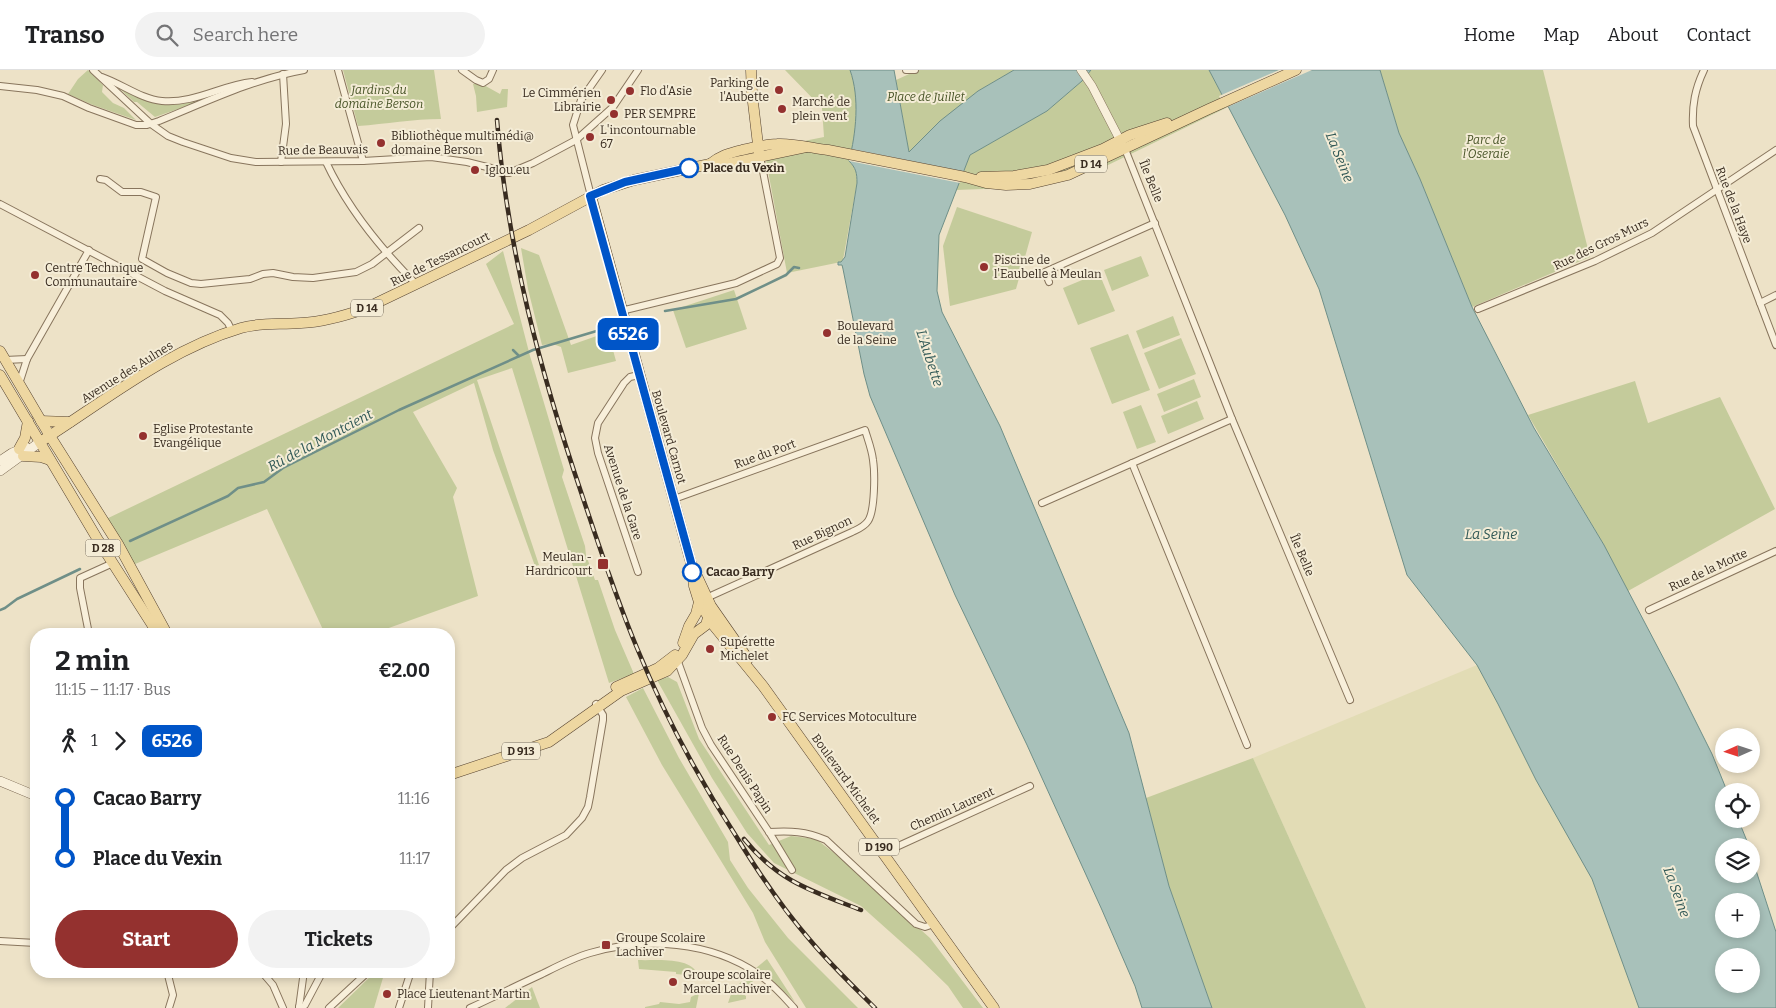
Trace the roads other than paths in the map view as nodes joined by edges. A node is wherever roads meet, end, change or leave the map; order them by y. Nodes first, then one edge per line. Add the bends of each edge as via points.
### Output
1 (93, 70) edge
2 (304, 70) edge
3 (338, 70) edge
4 (462, 70) edge
5 (493, 70) edge
6 (602, 70) edge
7 (638, 70) edge
8 (745, 70) edge
9 (751, 70) edge
10 (906, 70) edge
11 (915, 70) edge
12 (1080, 70) edge
13 (1296, 70) edge
14 (1704, 70) edge
15 (273, 73) edge
16 (283, 74) junction
17 (98, 76) junction
18 (260, 81) junction
19 (0, 86) edge
20 (752, 94) junction
21 (151, 124) junction
22 (578, 138) junction
23 (1122, 145) junction
24 (1776, 150) edge
25 (759, 151) junction
26 (363, 161) junction
27 (281, 162) junction
28 (326, 162) junction
29 (100, 179) dead end
30 (1716, 190) junction
31 (590, 196) junction
32 (0, 204) edge
33 (1155, 222) junction
34 (418, 228) dead end
35 (89, 250) junction
36 (385, 253) junction
37 (1049, 282) dead end
38 (416, 284) junction
39 (1776, 295) edge
40 (1760, 303) junction
41 (1478, 309) dead end
42 (622, 315) junction
43 (232, 331) junction
44 (1776, 345) edge
45 (27, 359) junction
46 (2, 360) edge
47 (0, 374) edge
48 (639, 375) junction
49 (19, 384) junction
50 (1232, 419) junction
51 (28, 421) junction
52 (41, 421) junction
53 (72, 422) junction
54 (865, 430) joint
55 (50, 436) junction
56 (40, 442) junction
57 (21, 453) junction
58 (50, 460) junction
59 (0, 461) edge
60 (1132, 463) junction
61 (0, 471) edge
62 (674, 499) junction
63 (1042, 503) dead end
64 (1776, 551) edge
65 (113, 562) junction
66 (638, 572) dead end
67 (1648, 610) dead end
68 (707, 613) junction
69 (88, 628) edge
70 (154, 628) edge
71 (164, 628) edge
72 (676, 658) junction
73 (1350, 700) dead end
74 (597, 706) junction
75 (1247, 745) dead end
76 (455, 772) edge
77 (0, 781) edge
78 (1030, 786) dead end
79 (30, 794) edge
80 (769, 832) junction
81 (884, 853) junction
82 (792, 870) dead end
83 (921, 906) junction
84 (908, 915) junction
85 (455, 923) edge
86 (934, 924) junction
87 (0, 941) edge
88 (30, 943) edge
89 (168, 978) edge
90 (268, 978) edge
91 (303, 978) edge
92 (319, 978) edge
93 (361, 978) edge
94 (409, 978) edge
95 (430, 978) edge
96 (169, 1008) edge
97 (283, 1008) edge
98 (299, 1008) edge
99 (329, 1008) edge
100 (399, 1008) edge
101 (428, 1008) edge
102 (470, 1008) edge
103 (794, 1008) edge
104 (994, 1008) edge

1 - 17 street
2 - 16 street
3 - 26 street
4 - 5 street via 478,82 487,82
6 - 22 street via 579,106 573,125
7 - 22 street via 613,107
8 - 20 main road
9 - 20 main road
10 - 11 street
12 - 23 street via 1092,86
13 - 23 main road, D 14 via 1209,109 1132,134
14 - 30 street, Rue de la Haye via 1695,93 1693,126
15 - 16 street
15 - 18 street
16 - 27 street via 286,124
17 - 18 street via 162,101 197,97
17 - 21 street
18 - 21 street
19 - 21 street via 51,93 136,125
20 - 25 main road
21 - 27 street, Rue de Beauvais via 176,139 231,158
22 - 26 street, Rue de Beauvais via 533,164 510,173 431,157
22 - 31 street, D 190
23 - 25 main road, D 14 via 1033,174 966,177 799,145 780,144
23 - 33 street, Île Belle
24 - 30 street, Rue des Gros Murs
25 - 31 main road, D 14 via 719,156 710,164 625,182
25 - 42 street via 780,258 775,266 736,283
26 - 28 street, Rue de Beauvais
27 - 28 street, Rue de Beauvais
28 - 36 street via 348,204
29 - 36 street via 122,192 141,192 156,197 142,259 191,283 240,280 273,273 304,278 356,272
30 - 40 street, Rue de la Haye
30 - 41 street, Rue des Gros Murs via 1628,246
31 - 38 main road, Rue de Tessancourt / D 14
31 - 42 main road, D 190
32 - 35 street
33 - 37 street, Île Belle via 1045,272
33 - 50 street, Île Belle
34 - 36 street
35 - 43 street via 165,291 220,315
35 - 45 street
36 - 38 street
38 - 43 main road, Rue de Tessancourt / D 14 via 345,316 300,324 257,324
39 - 40 street
40 - 44 street, Rue de la Haye
42 - 48 main road, Boulevard Carnot / D 190
43 - 53 main road, Avenue des Aulnes / D 14 via 174,356
45 - 46 street
45 - 49 street
46 - 49 main road, D 28
46 - 55 main road via 38,432
47 - 51 main road, D 28
48 - 62 main road, Boulevard Carnot / D 190
48 - 66 street, Avenue de la Gare via 630,377 620,387 598,423 595,438
49 - 52 main road, D 28
50 - 60 street
50 - 73 street, Île Belle
51 - 56 main road, D 28
51 - 57 main road
52 - 53 main road
52 - 55 main road, D 28
53 - 55 main road, Avenue des Aulnes / D 14
54 - 62 street, Rue du Port
54 - 68 street, Rue Bignon via 874,476 872,514 863,527
55 - 56 main road, Avenue des Aulnes / D 14
55 - 71 main road, D 28 via 118,544
56 - 57 main road, Avenue des Aulnes / D 14
56 - 58 main road, D 28
57 - 58 main road
57 - 59 main road, Avenue des Aulnes / D 14
57 - 61 main road, Avenue des Aulnes / D 14
58 - 65 main road, D 28
60 - 63 street
60 - 75 street
62 - 68 main road, Boulevard Carnot / D 190 via 694,586
64 - 67 street, Rue de la Motte
65 - 69 street via 80,578
65 - 70 main road, D 28
68 - 72 main road, D 913 via 689,626
68 - 81 main road, Boulevard Michelet / D 190 via 740,646 764,686
72 - 74 main road, D 913 via 667,671
72 - 80 street, Rue Denis Papin via 711,745
74 - 76 main road, D 913 via 544,744
74 - 85 street via 603,717 589,802 582,818 566,835 506,870
77 - 79 main road
78 - 81 street, Chemin Laurent
80 - 82 street
80 - 84 street, Rue Denis Papin via 809,833 826,840
81 - 83 main road, Boulevard Michelet / D 190
83 - 84 street
83 - 86 main road, Boulevard Michelet / D 190
84 - 86 street, Rue Denis Papin via 916,924
86 - 104 main road, Boulevard Michelet / D 190
87 - 88 street
89 - 96 street via 172,995
90 - 97 street via 274,985
91 - 98 street
92 - 98 street via 305,1005
93 - 99 street
94 - 100 street
95 - 101 street
102 - 103 street via 577,958 644,943 702,950 733,961 759,974

